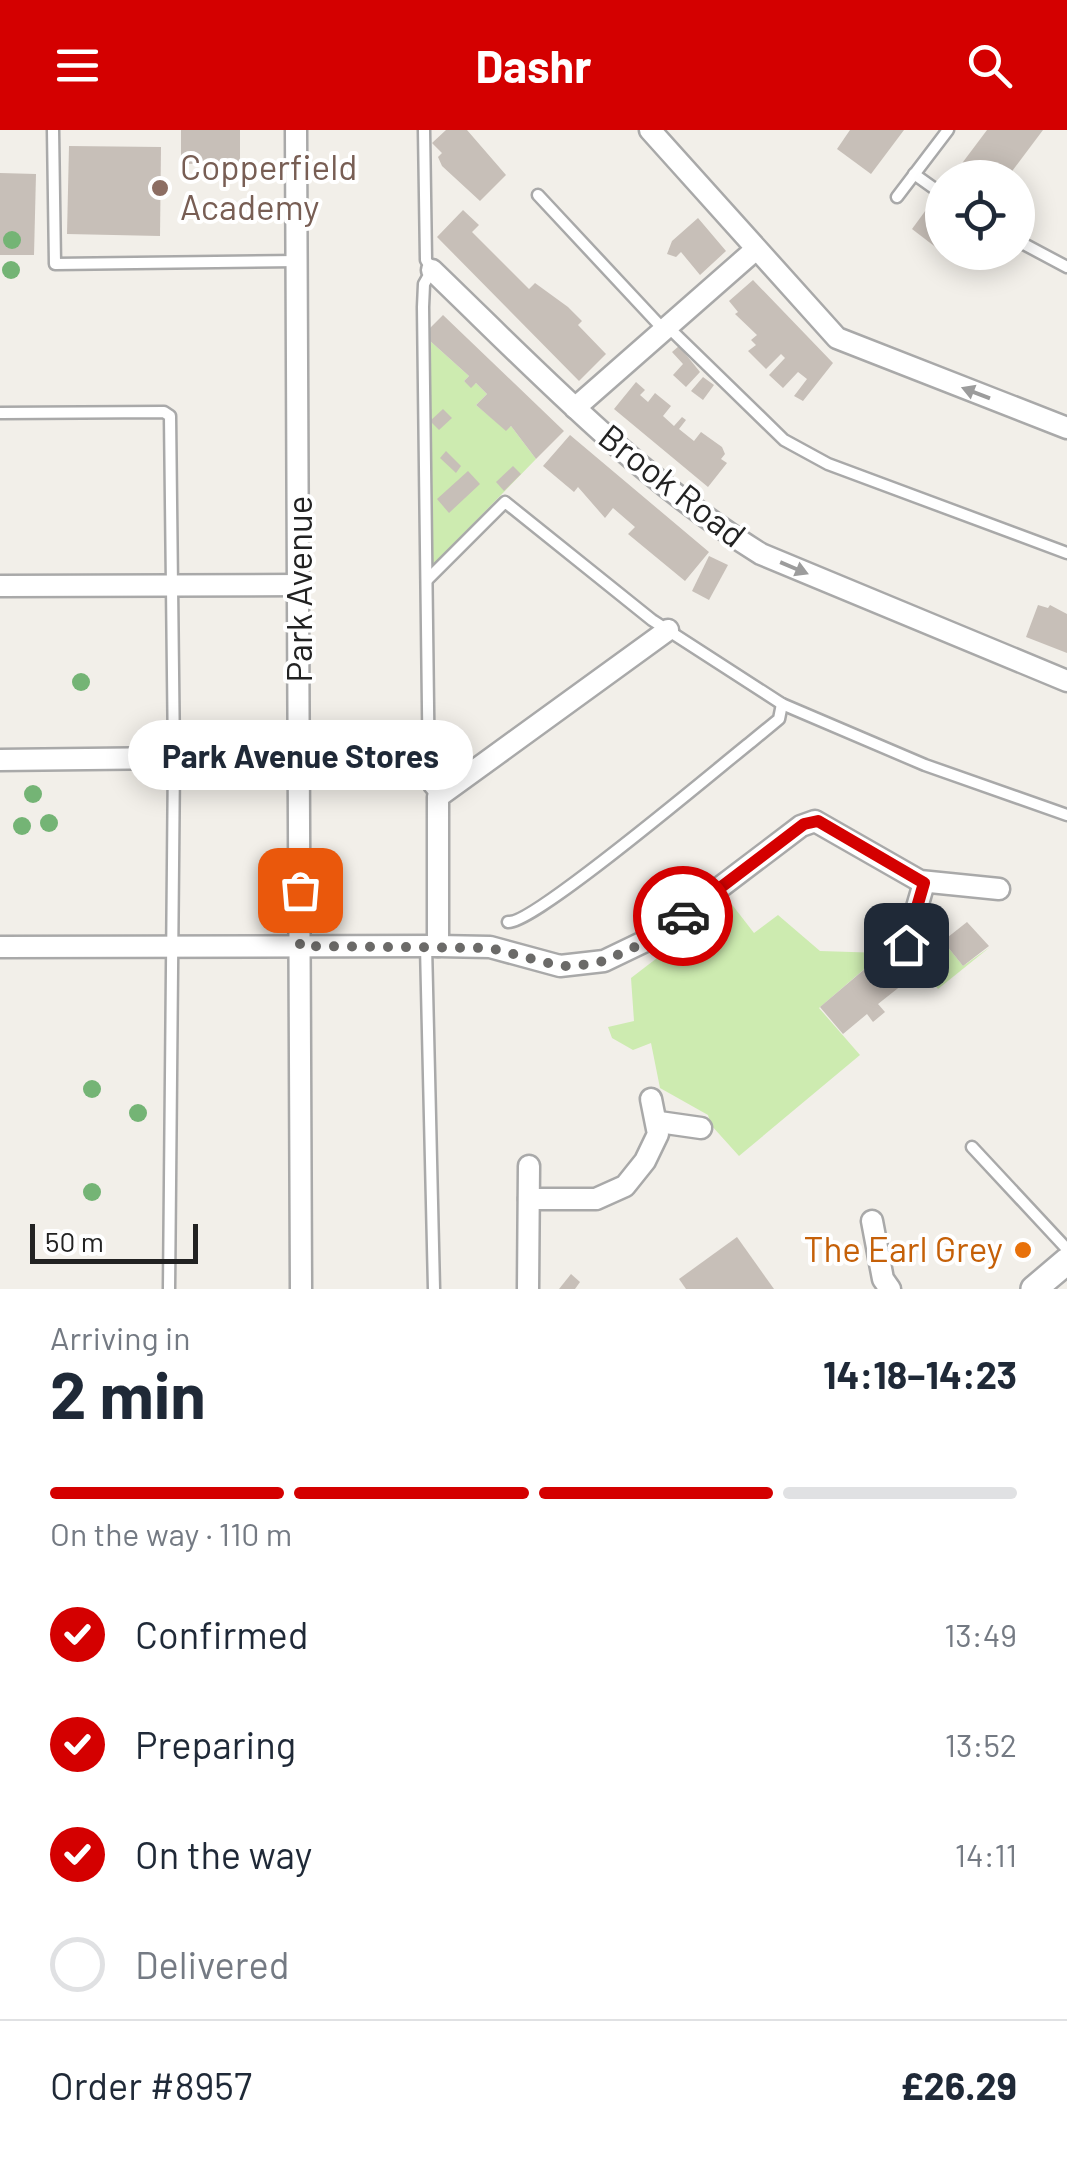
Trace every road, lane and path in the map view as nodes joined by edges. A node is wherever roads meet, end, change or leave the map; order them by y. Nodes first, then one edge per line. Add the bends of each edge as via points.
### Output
1 (52, 130) edge
2 (296, 130) edge
3 (424, 130) edge
4 (650, 130) edge
5 (948, 130) edge
6 (914, 174) junction
7 (925, 182) edge
8 (538, 195) dead end
9 (897, 197) dead end
10 (756, 250) junction
11 (1035, 250) edge
12 (298, 261) junction
13 (1067, 268) edge
14 (432, 270) junction
15 (666, 329) junction
16 (575, 408) junction
17 (0, 413) edge
18 (1067, 428) edge
19 (1067, 553) edge
20 (427, 580) junction
21 (0, 586) edge
22 (300, 586) junction
23 (171, 587) junction
24 (668, 630) junction
25 (1067, 681) edge
26 (782, 704) junction
27 (174, 758) junction
28 (0, 760) edge
29 (438, 797) junction
30 (1067, 815) edge
31 (924, 883) junction
32 (999, 889) dead end
33 (508, 922) dead end
34 (906, 945) dead end
35 (173, 946) junction
36 (300, 946) junction
37 (432, 946) junction
38 (0, 947) edge
39 (651, 1099) dead end
40 (658, 1122) junction
41 (701, 1128) dead end
42 (972, 1146) dead end
43 (528, 1166) dead end
44 (529, 1199) junction
45 (872, 1221) dead end
46 (1067, 1248) edge
47 (1067, 1261) edge
48 (169, 1289) edge
49 (301, 1289) edge
50 (434, 1289) edge
51 (528, 1289) edge
52 (890, 1289) edge
53 (1034, 1289) edge

1 - 12 lane via 55,264
2 - 12 street, Park Avenue
3 - 14 lane via 426,260
4 - 10 street
5 - 6 lane
6 - 7 lane
6 - 9 lane
8 - 15 lane
10 - 15 street
18 -> 10 street via 842,341
11 - 13 lane
12 - 22 street, Park Avenue
14 - 16 street, Brook Road
14 - 20 lane via 423,306
15 - 16 street
15 - 19 lane via 784,440 864,478
16 -> 25 street, Brook Road via 716,526 762,554
17 - 23 lane via 170,416
20 - 24 lane via 505,502
20 - 29 lane via 429,786
21 - 23 street
22 - 23 street
22 - 36 street, Park Avenue
23 - 27 lane
24 - 26 lane
24 - 29 street
26 - 30 lane
26 - 33 lane via 778,721 568,888 522,920
27 - 28 street
27 - 35 lane
29 - 37 street
31 - 32 street
31 - 34 street
31 - 37 street via 815,821 656,936 604,961 560,966 490,948
35 - 36 street
35 - 38 street
35 - 48 lane
36 - 37 street
36 - 49 street, Park Avenue
37 - 50 lane
39 - 40 street
40 - 41 street
40 - 44 street via 648,1157 618,1191 596,1199
42 - 46 lane
43 - 44 street
44 - 51 street
45 - 52 street
47 - 53 street

